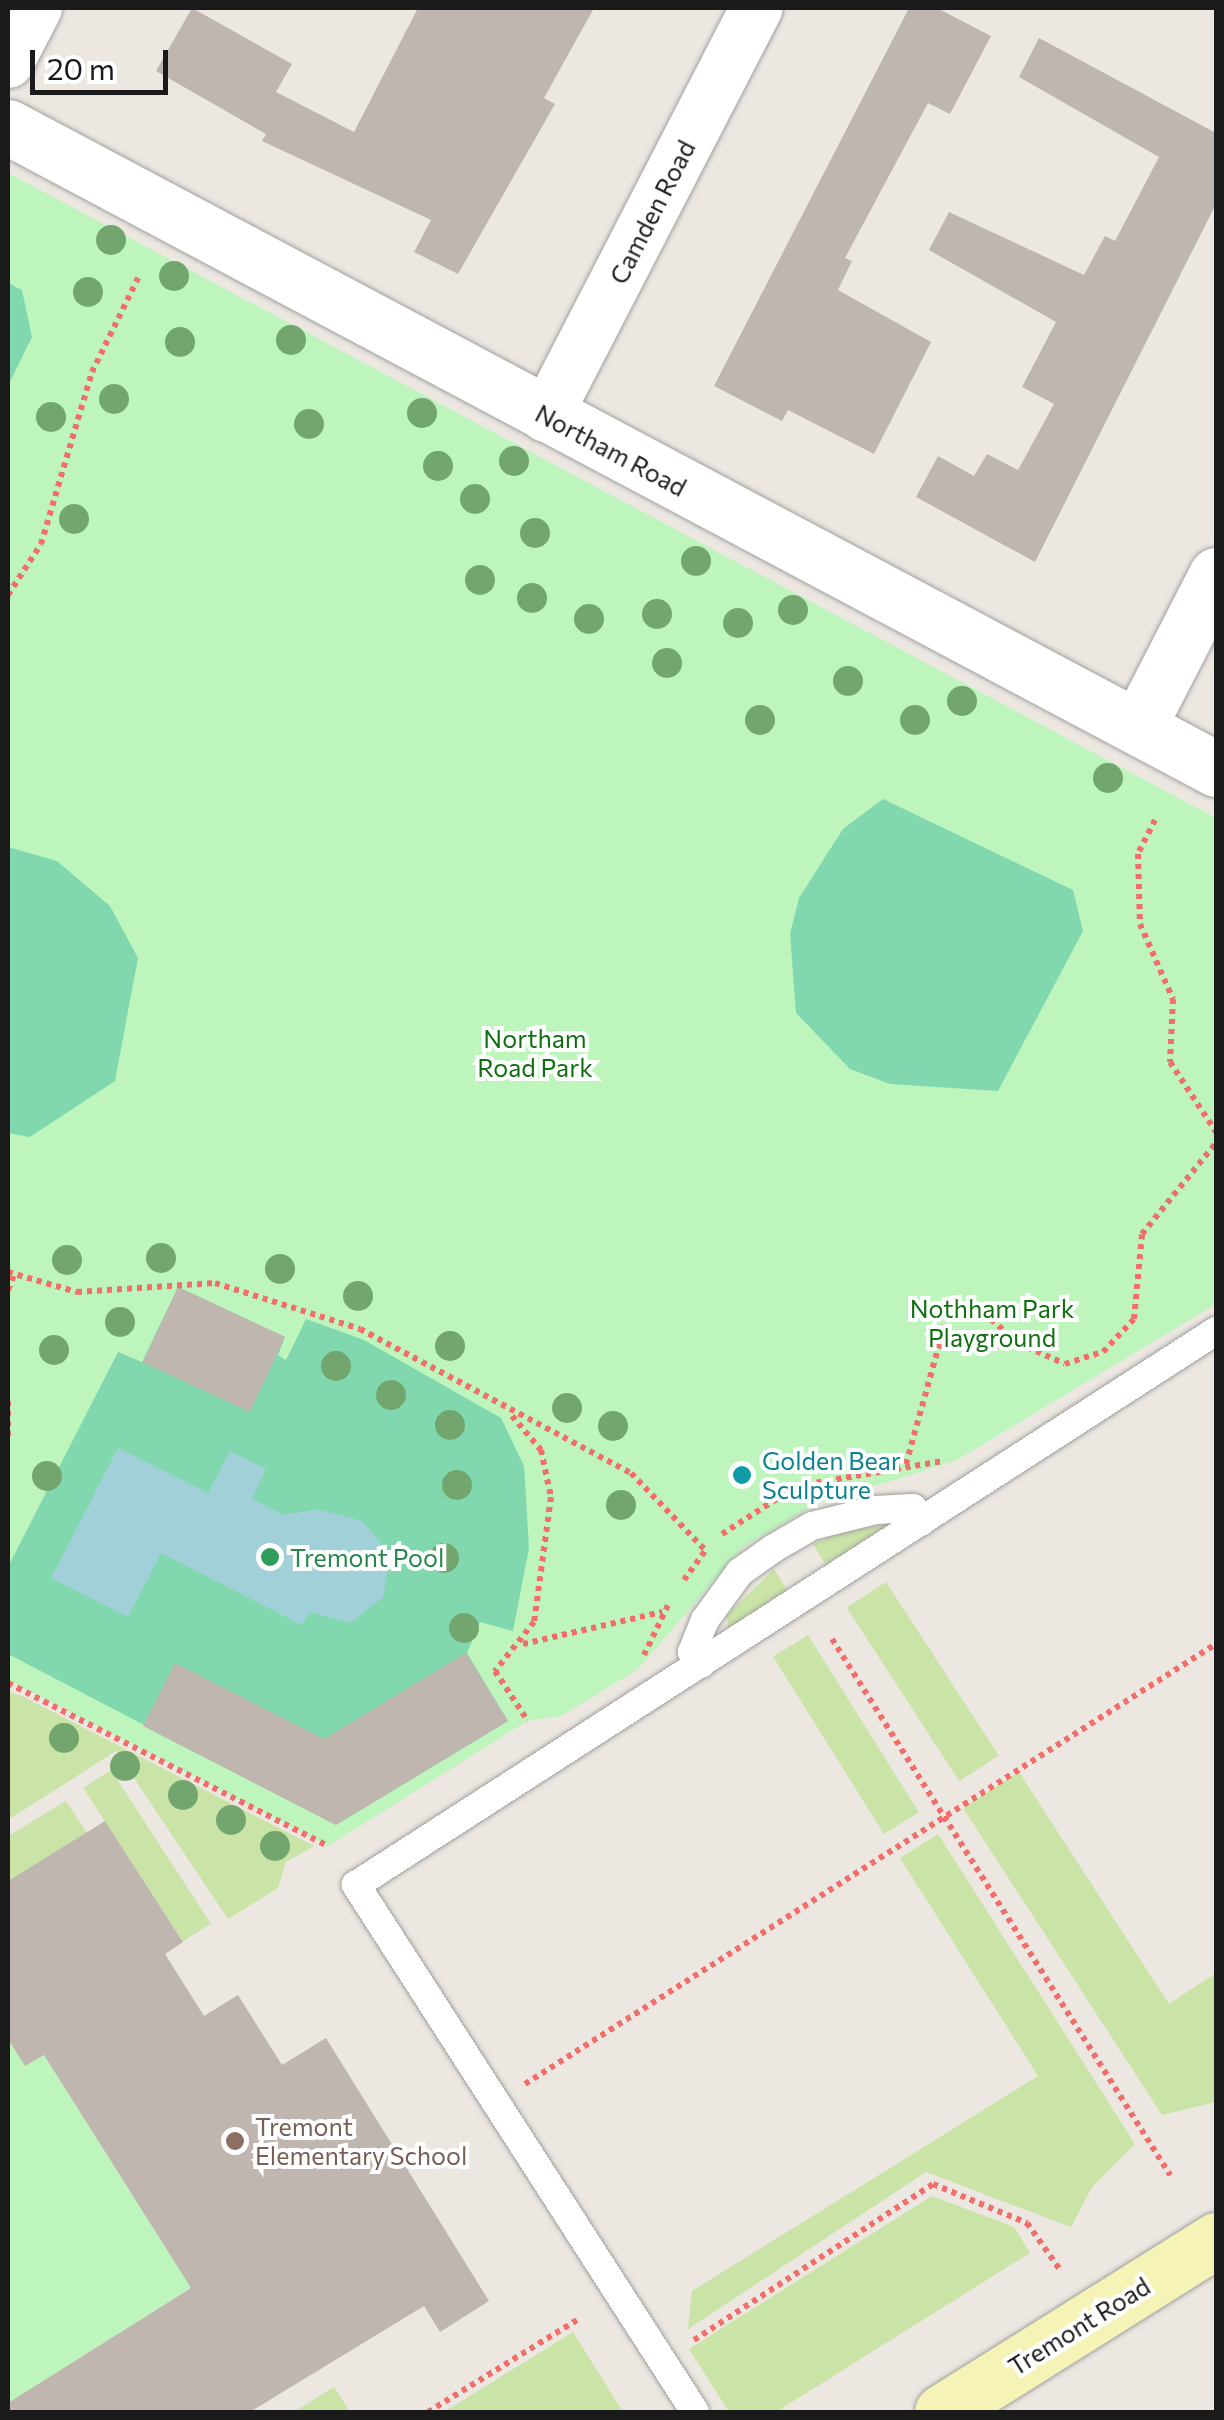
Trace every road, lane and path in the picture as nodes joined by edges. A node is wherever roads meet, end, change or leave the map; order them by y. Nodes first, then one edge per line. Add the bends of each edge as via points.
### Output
1 (36, 8) edge
2 (757, 8) edge
3 (8, 62) edge
4 (8, 127) edge
5 (138, 278) dead end
6 (546, 416) junction
7 (1216, 575) edge
8 (8, 595) edge
9 (1138, 727) junction
10 (1216, 769) edge
11 (1155, 820) dead end
12 (1216, 1132) edge
13 (1216, 1143) edge
14 (11, 1273) edge
15 (8, 1290) edge
16 (1216, 1332) edge
17 (8, 1401) edge
18 (508, 1412) junction
19 (8, 1440) edge
20 (906, 1464) dead end
21 (921, 1522) junction
22 (705, 1550) dead end
23 (664, 1612) dead end
24 (832, 1639) dead end
25 (522, 1644) junction
26 (1216, 1644) edge
27 (700, 1664) junction
28 (8, 1683) edge
29 (528, 1721) dead end
30 (948, 1815) junction
31 (328, 1846) dead end
32 (496, 2103) junction
33 (1170, 2174) dead end
34 (1211, 2250) edge
35 (1060, 2271) dead end
36 (576, 2320) dead end
37 (694, 2340) dead end
38 (428, 2412) edge
39 (695, 2412) edge
40 (942, 2412) edge

1 - 3 street
2 - 6 street, Camden Road
4 - 6 street, Northam Road
5 - 8 path via 92,372 62,493
6 - 9 street, Northam Road
7 - 9 street
9 - 10 street, Northam Road
11 - 12 path via 1138,854 1140,924 1173,999 1170,1062
13 - 20 path via 1179,1178 1142,1234 1134,1319 1103,1352 1065,1364 1018,1344 976,1306 949,1308
14 - 15 path
14 - 18 path via 78,1292 175,1282 254,1290 360,1329
16 - 21 lane
17 - 19 path
18 - 22 path via 631,1473
18 - 25 path via 541,1450 551,1497 550,1546
21 - 27 lane
21 - 27 lane via 912,1508 876,1510 812,1526 774,1548 740,1572 705,1620 692,1652
23 - 25 path
24 - 30 path
25 - 29 path via 495,1671
26 - 30 path
27 - 32 lane via 356,1886
28 - 31 path
30 - 32 path
30 - 33 path
32 - 39 lane
34 - 40 main road, Tremont Road
35 - 37 path via 1027,2222 933,2184
36 - 38 path

